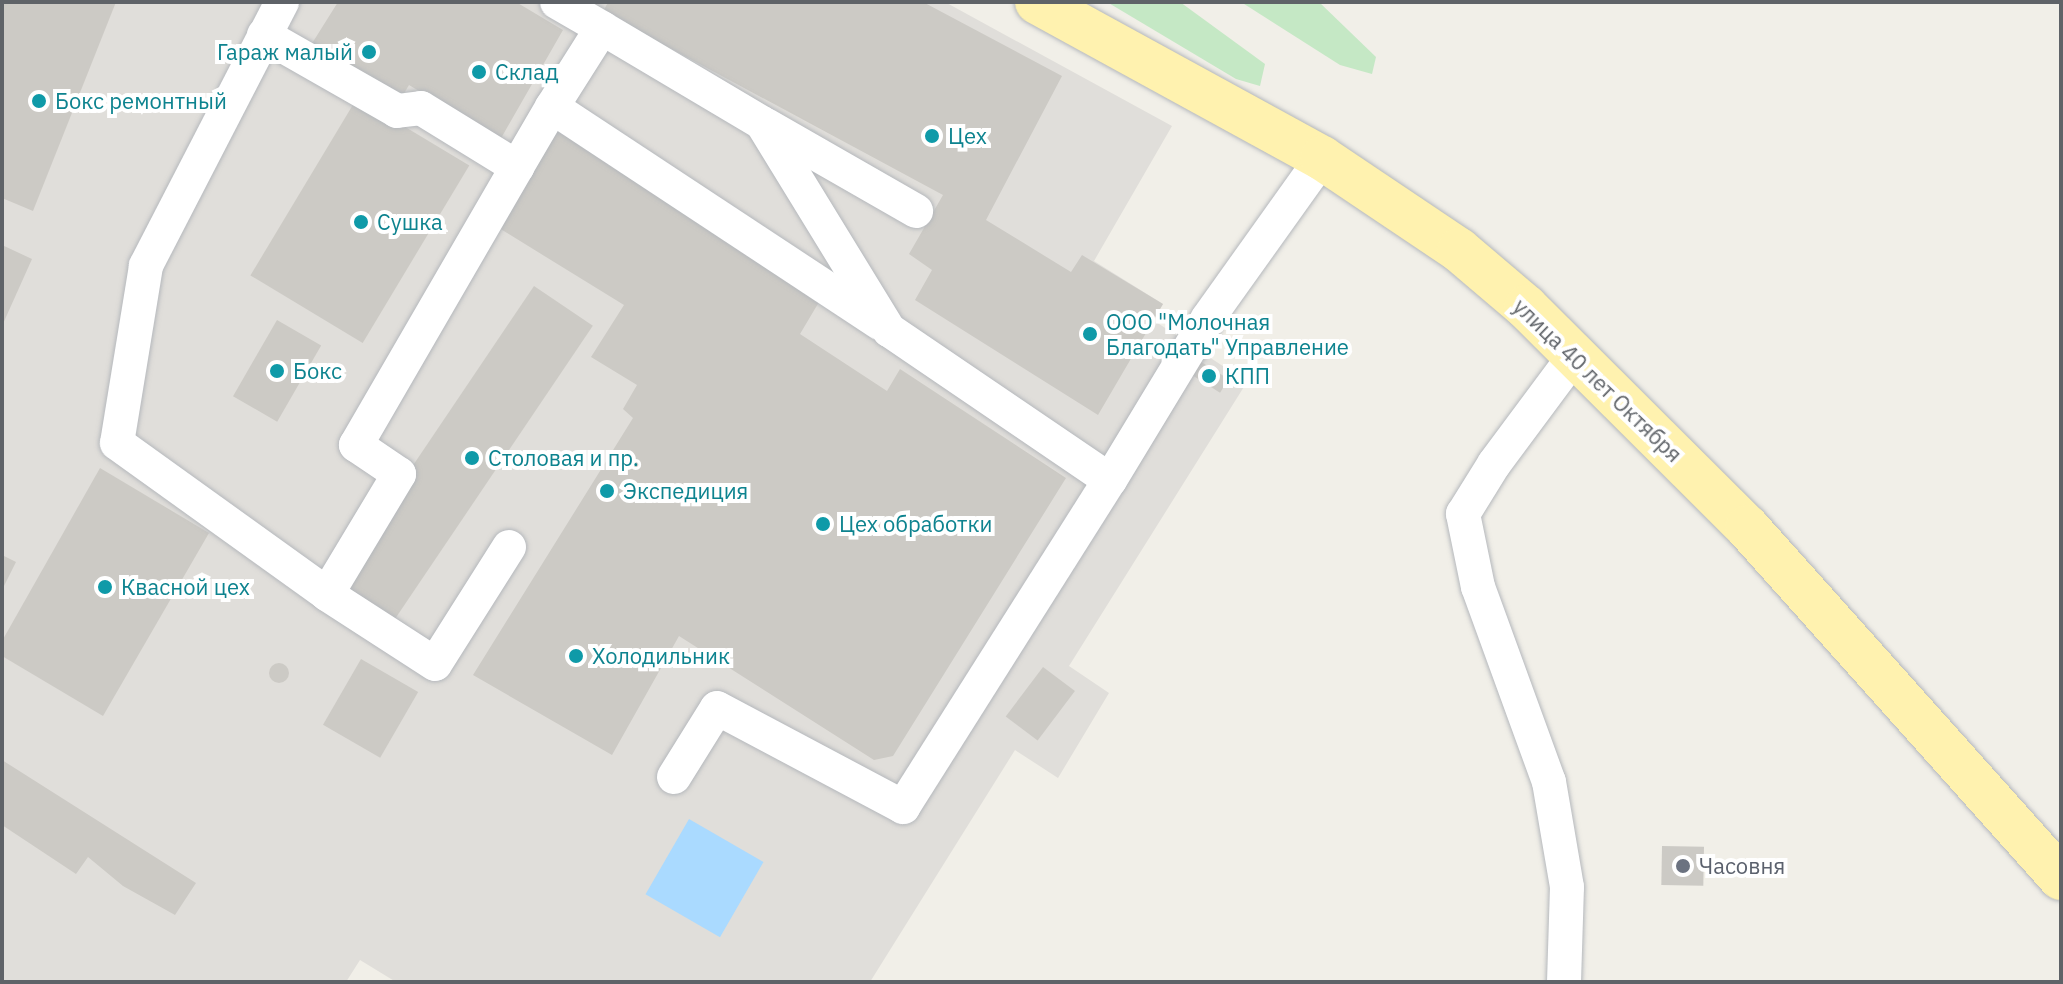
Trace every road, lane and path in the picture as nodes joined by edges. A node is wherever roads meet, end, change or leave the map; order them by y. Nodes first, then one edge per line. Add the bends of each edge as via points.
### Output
1 (282, 2) edge
2 (557, 2) edge
3 (1037, 2) edge
4 (602, 28) junction
5 (264, 35) junction
6 (552, 107) junction
7 (762, 123) junction
8 (1322, 158) junction
9 (517, 167) junction
10 (916, 211) dead end
11 (889, 330) junction
12 (1575, 355) junction
13 (1110, 480) junction
14 (509, 547) dead end
15 (327, 594) junction
16 (674, 777) dead end
17 (2061, 878) edge
18 (1564, 982) edge

1 - 5 lane
2 - 4 lane
3 - 8 main road, улица 40 лет Октября
4 - 6 lane
4 - 7 lane
5 - 9 lane via 397,111 421,108
5 - 15 lane via 146,266 117,443
6 - 9 lane
6 - 11 lane
7 - 10 lane
7 - 11 lane
8 - 12 main road, улица 40 лет Октября via 1459,250
8 - 13 lane via 1208,318
9 - 15 lane via 356,445 399,474
11 - 13 lane
12 - 17 main road, улица 40 лет Октября via 1747,527
12 - 18 lane via 1463,514 1478,587 1549,782 1567,887
13 - 16 lane via 903,807 717,708
14 - 15 lane via 435,664

